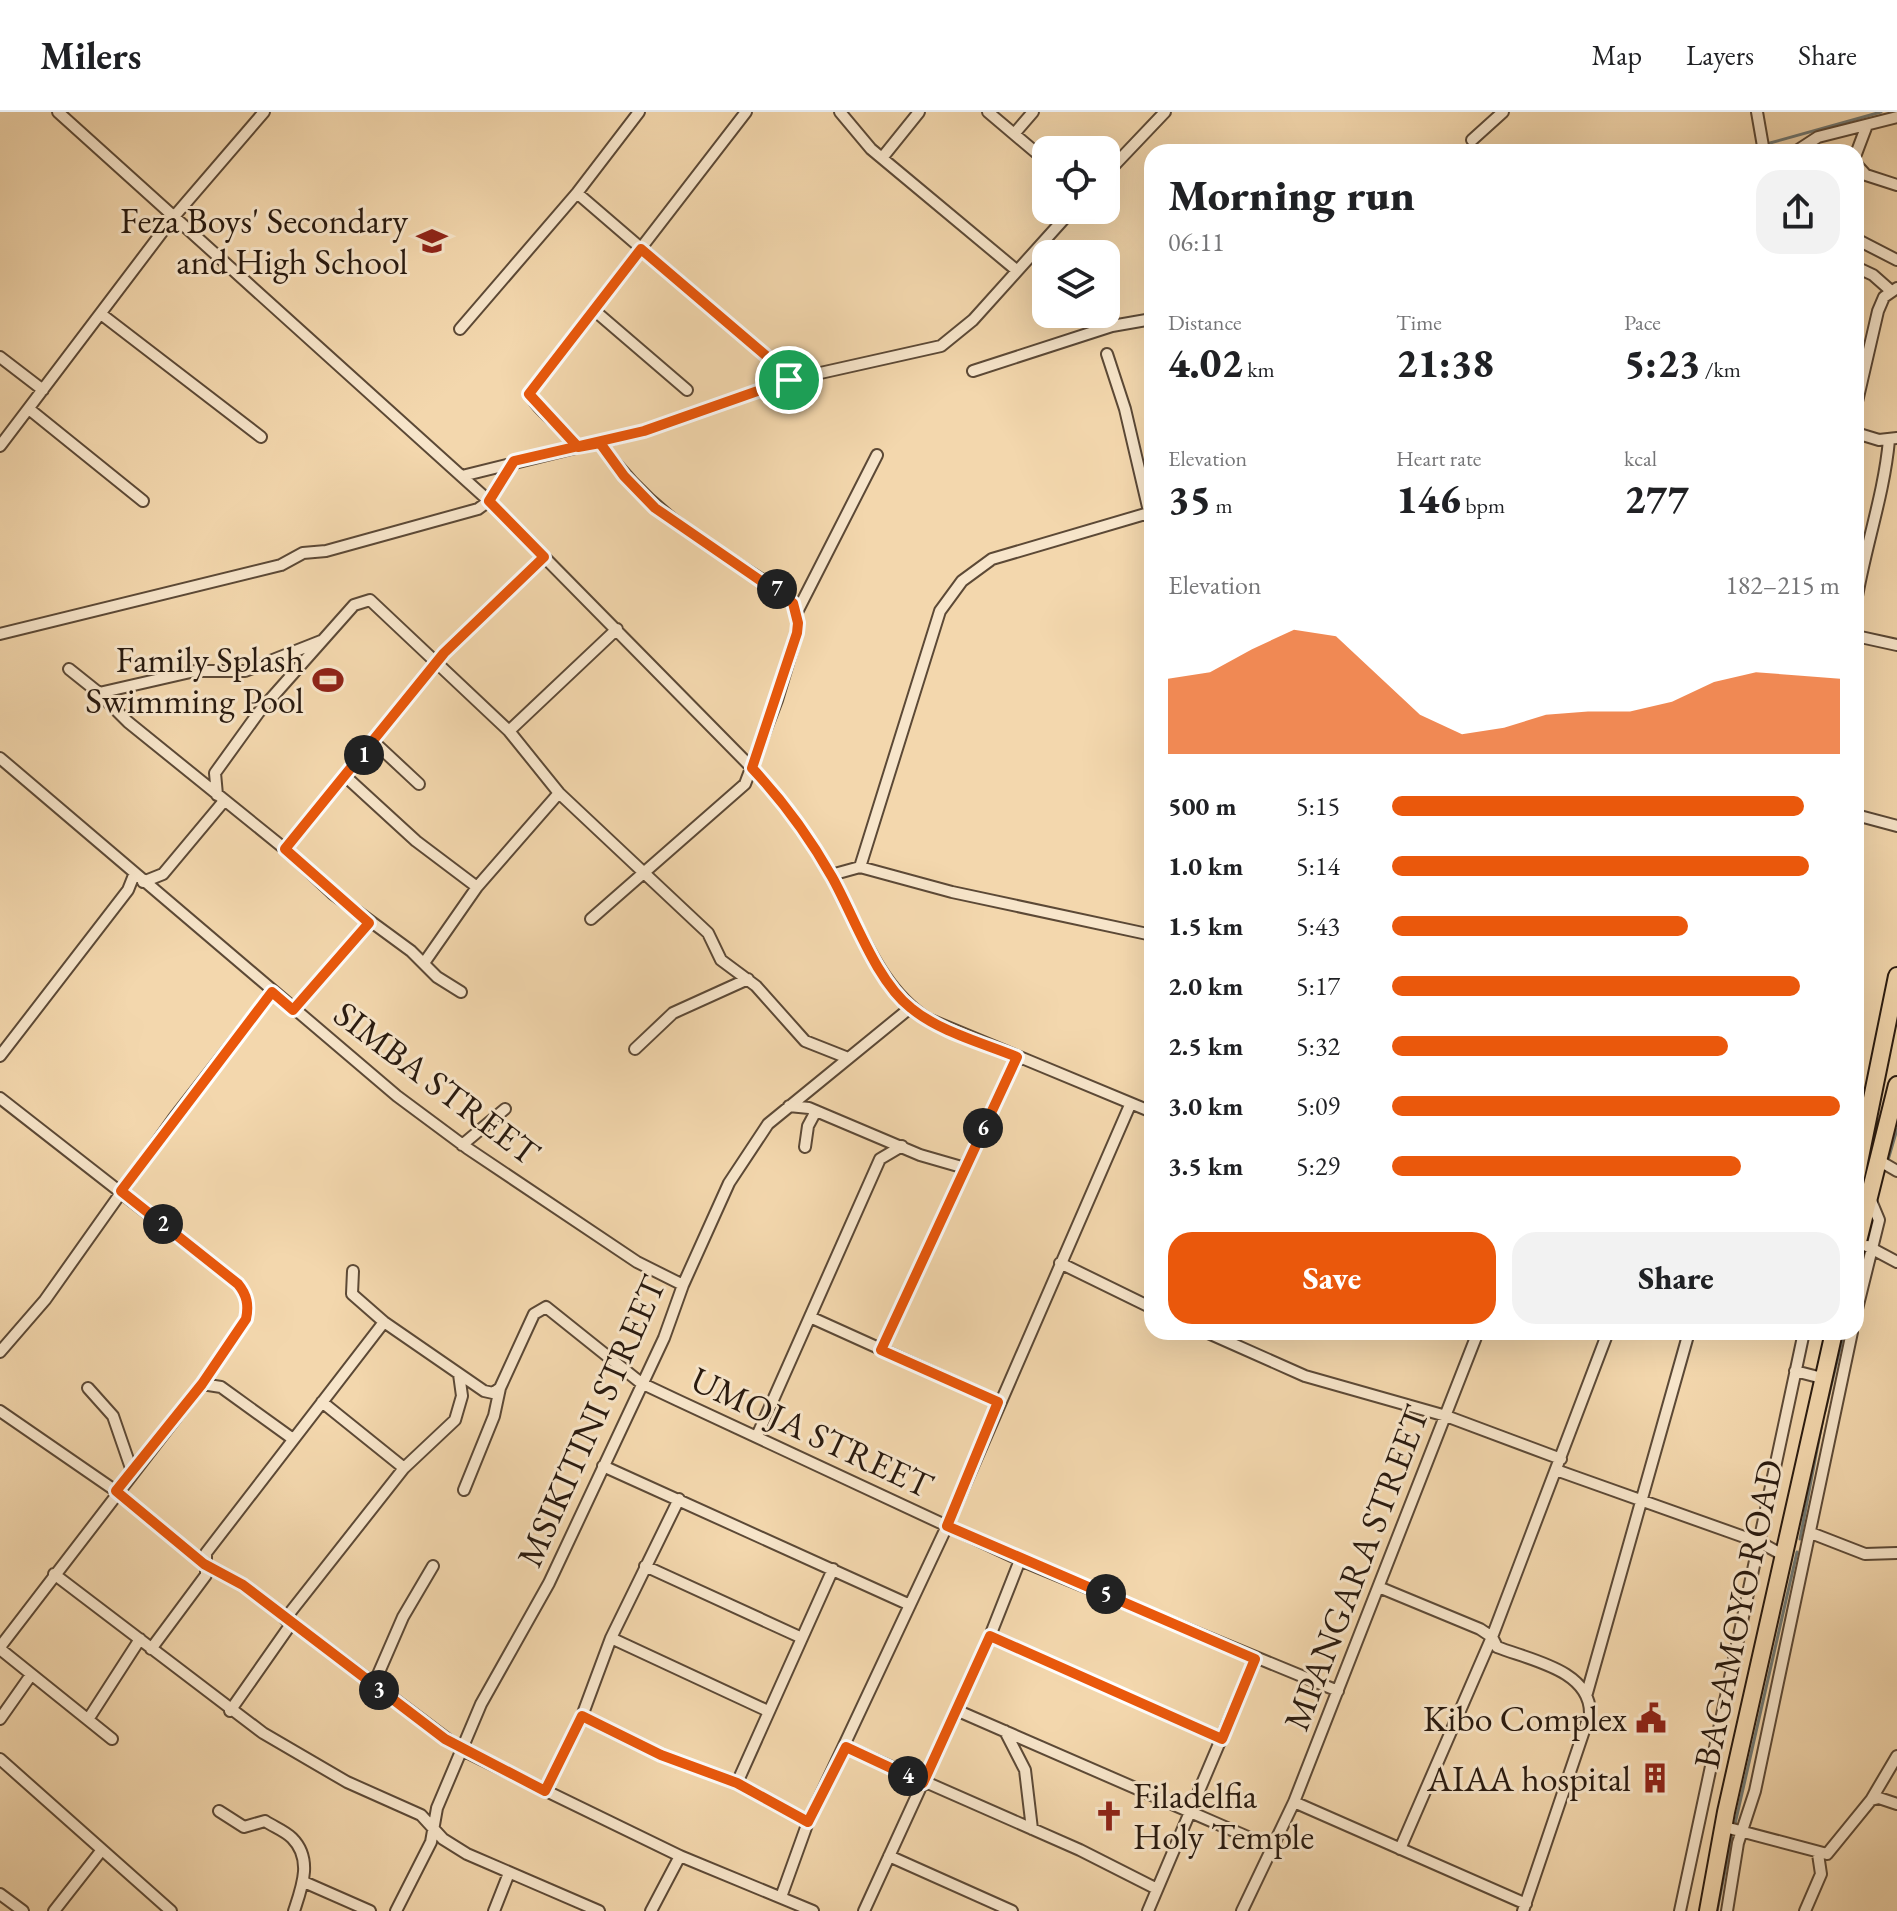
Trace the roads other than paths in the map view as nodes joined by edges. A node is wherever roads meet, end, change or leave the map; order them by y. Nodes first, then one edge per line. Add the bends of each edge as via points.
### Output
1 (58, 112) edge
2 (264, 112) edge
3 (639, 112) edge
4 (746, 112) edge
5 (840, 112) edge
6 (919, 112) edge
7 (988, 112) edge
8 (1033, 112) edge
9 (1165, 112) edge
10 (1503, 112) edge
11 (1757, 112) edge
12 (1897, 117) edge
13 (1867, 125) junction
14 (1014, 134) junction
15 (1472, 140) dead end
16 (1763, 144) edge
17 (1807, 144) edge
18 (1860, 144) edge
19 (1032, 149) edge
20 (882, 158) junction
21 (1120, 159) edge
22 (1864, 173) edge
23 (1897, 185) edge
24 (577, 193) junction
25 (172, 219) junction
26 (1058, 224) edge
27 (1864, 243) edge
28 (641, 249) junction
29 (1897, 260) edge
30 (1015, 269) junction
31 (1864, 271) edge
32 (1894, 289) edge
33 (595, 311) junction
34 (101, 314) junction
35 (1144, 320) edge
36 (460, 329) dead end
37 (1107, 354) dead end
38 (0, 357) edge
39 (973, 371) dead end
40 (1864, 371) edge
41 (789, 380) junction
42 (43, 390) junction
43 (687, 390) dead end
44 (29, 409) junction
45 (1864, 434) edge
46 (261, 437) dead end
47 (1893, 439) edge
48 (600, 443) junction
49 (0, 446) edge
50 (578, 447) junction
51 (877, 455) dead end
52 (514, 461) junction
53 (462, 476) junction
54 (1144, 484) edge
55 (143, 501) dead end
56 (489, 501) junction
57 (1144, 514) edge
58 (1864, 553) edge
59 (544, 557) junction
60 (797, 612) junction
61 (617, 629) junction
62 (0, 634) edge
63 (1864, 638) edge
64 (324, 639) junction
65 (1897, 645) edge
66 (436, 665) junction
67 (69, 669) dead end
68 (99, 693) junction
69 (509, 731) junction
70 (375, 743) junction
71 (0, 758) edge
72 (752, 768) junction
73 (345, 776) junction
74 (419, 784) dead end
75 (559, 793) junction
76 (220, 798) junction
77 (1864, 817) edge
78 (1897, 826) edge
79 (285, 849) junction
80 (860, 867) junction
81 (645, 870) junction
82 (831, 875) junction
83 (139, 878) junction
84 (477, 887) junction
85 (591, 919) dead end
86 (369, 923) junction
87 (1144, 933) edge
88 (424, 963) junction
89 (1897, 976) edge
90 (748, 979) junction
91 (272, 992) junction
92 (461, 992) dead end
93 (910, 1008) junction
94 (293, 1010) junction
95 (635, 1049) dead end
96 (0, 1056) edge
97 (1017, 1057) junction
98 (848, 1058) junction
99 (1897, 1085) edge
100 (0, 1098) edge
101 (1130, 1105) junction
102 (789, 1106) junction
103 (505, 1109) dead end
104 (1144, 1109) edge
105 (816, 1111) junction
106 (1864, 1122) edge
107 (462, 1145) junction
108 (902, 1146) junction
109 (805, 1147) dead end
110 (1878, 1160) junction
111 (965, 1168) junction
112 (1897, 1171) edge
113 (121, 1191) junction
114 (1864, 1232) edge
115 (1864, 1247) edge
116 (1897, 1262) edge
117 (1060, 1263) junction
118 (353, 1271) dead end
119 (683, 1285) junction
120 (1144, 1304) edge
121 (810, 1317) junction
122 (384, 1322) junction
123 (1224, 1340) edge
124 (1475, 1340) edge
125 (1605, 1340) edge
126 (1687, 1340) edge
127 (1802, 1340) edge
128 (1832, 1340) edge
129 (1850, 1340) edge
130 (881, 1350) junction
131 (0, 1352) edge
132 (1795, 1371) junction
133 (459, 1374) junction
134 (1822, 1378) junction
135 (641, 1383) junction
136 (202, 1384) junction
137 (88, 1388) dead end
138 (500, 1388) junction
139 (322, 1402) junction
140 (998, 1402) junction
141 (0, 1411) edge
142 (1816, 1414) junction
143 (1446, 1416) junction
144 (1832, 1419) junction
145 (757, 1436) junction
146 (293, 1439) junction
147 (1561, 1459) junction
148 (603, 1466) junction
149 (404, 1468) junction
150 (1556, 1470) junction
151 (132, 1471) junction
152 (464, 1490) dead end
153 (116, 1491) junction
154 (679, 1499) junction
155 (1640, 1501) junction
156 (947, 1526) junction
157 (1811, 1533) junction
158 (1761, 1543) junction
159 (1784, 1549) junction
160 (1806, 1550) junction
161 (1897, 1553) edge
162 (1020, 1560) junction
163 (204, 1564) junction
164 (433, 1566) dead end
165 (645, 1566) junction
166 (833, 1569) junction
167 (54, 1574) junction
168 (1381, 1588) junction
169 (910, 1605) junction
170 (288, 1621) junction
171 (990, 1636) junction
172 (1492, 1637) junction
173 (611, 1638) junction
174 (802, 1638) junction
175 (140, 1639) junction
176 (0, 1648) edge
177 (151, 1649) junction
178 (1255, 1659) junction
179 (31, 1675) junction
180 (373, 1686) junction
181 (1338, 1691) junction
182 (1587, 1693) junction
183 (956, 1710) junction
184 (230, 1711) junction
185 (768, 1711) junction
186 (582, 1716) junction
187 (89, 1718) junction
188 (0, 1719) edge
189 (1005, 1731) junction
190 (112, 1739) dead end
191 (1222, 1739) junction
192 (846, 1747) junction
193 (462, 1750) junction
194 (1897, 1756) edge
195 (0, 1759) edge
196 (737, 1783) junction
197 (923, 1783) junction
198 (545, 1791) junction
199 (1871, 1800) junction
200 (1294, 1802) junction
201 (1897, 1804) edge
202 (219, 1811) dead end
203 (1192, 1814) junction
204 (808, 1822) junction
205 (433, 1827) junction
206 (1032, 1829) junction
207 (1733, 1829) junction
208 (1273, 1848) junction
209 (1400, 1849) junction
210 (101, 1851) junction
211 (1818, 1854) junction
212 (680, 1856) junction
213 (889, 1856) junction
214 (509, 1873) junction
215 (304, 1882) junction
216 (1157, 1889) junction
217 (0, 1894) edge
218 (781, 1897) junction
219 (1524, 1907) edge
220 (23, 1911) edge
221 (54, 1911) edge
222 (171, 1911) edge
223 (294, 1911) edge
224 (370, 1911) edge
225 (396, 1911) edge
226 (494, 1911) edge
227 (599, 1911) edge
228 (651, 1911) edge
229 (813, 1911) edge
230 (864, 1911) edge
231 (1012, 1911) edge
232 (1148, 1911) edge
233 (1242, 1911) edge
234 (1680, 1911) edge
235 (1708, 1911) edge
236 (1727, 1911) edge
237 (1805, 1911) edge

1 - 25 street
2 - 25 street
3 - 24 street
4 - 28 street
5 - 20 street
6 - 20 street
7 - 14 street
8 - 14 street
9 - 21 street
10 - 15 street
11 - 16 street
12 - 13 street
13 - 17 street
13 - 18 street
14 - 19 street
20 - 30 street
22 - 23 street
24 - 28 street
24 - 36 street
25 - 34 street
25 - 53 street
26 - 30 street
27 - 29 street
28 - 33 street
28 - 41 street
30 - 41 street via 973,320 941,346
31 - 32 street
32 - 40 street via 1878,311
33 - 43 street
33 - 50 street via 529,394
34 - 42 street
34 - 46 street
35 - 39 street
37 - 54 street
38 - 42 street
41 - 48 street
42 - 44 street
44 - 49 street
44 - 55 street
45 - 47 street
47 - 58 street
48 - 50 street
48 - 60 street via 655,508 786,595
50 - 52 street
51 - 60 street
52 - 53 street
52 - 56 street
53 - 56 street
56 - 59 street
56 - 62 street via 455,518
57 - 80 street via 992,559 962,581 940,611
59 - 61 street
59 - 66 street
60 - 72 street via 797,633
61 - 69 street
61 - 72 street
63 - 65 street
64 - 66 street via 354,605 370,600
64 - 68 street via 245,671 195,671
64 - 76 street via 259,712 215,773
66 - 69 street
66 - 70 street
67 - 68 street
68 - 76 street
69 - 75 street
70 - 73 street
70 - 74 street
71 - 83 street, SIMBA STREET
72 - 81 street via 745,784
72 - 82 street via 781,799
73 - 79 street
73 - 84 street via 416,841
75 - 81 street
75 - 84 street
76 - 79 street
76 - 83 street via 163,874
77 - 78 street
79 - 86 street
80 - 82 street
80 - 87 street
81 - 85 street
81 - 90 street via 708,933 721,960
82 - 93 street via 883,974
83 - 91 street, SIMBA STREET
83 - 96 street
84 - 88 street
86 - 88 street
86 - 94 street
88 - 92 street
89 - 106 highway
90 - 95 street via 673,1013
90 - 98 street via 805,1041
91 - 94 street, SIMBA STREET
91 - 113 street
93 - 97 street
93 - 98 street, MSIKITINI STREET
94 - 107 street, SIMBA STREET
97 - 101 street
97 - 111 street
98 - 102 street, MSIKITINI STREET
99 - 110 highway
100 - 113 street
101 - 104 street
101 - 117 street
102 - 105 street
102 - 119 street, MSIKITINI STREET via 752,1143
103 - 107 street
105 - 108 street
105 - 109 street
107 - 119 street, SIMBA STREET via 637,1262
108 - 111 street
108 - 121 street via 880,1159
110 - 112 street
110 - 114 highway
111 - 130 street
113 - 131 street via 45,1300
113 - 136 street via 244,1292 246,1319
115 - 116 street
117 - 120 street
117 - 140 street
118 - 122 street via 352,1294
119 - 135 street, MSIKITINI STREET
121 - 130 street
121 - 145 street
122 - 133 street
122 - 139 street
123 - 143 street via 1305,1376
124 - 143 street, MPANGARA STREET
125 - 147 street
126 - 155 street
127 - 132 street
128 - 134 highway, BAGAMOYO ROAD
129 - 144 street
130 - 140 street
132 - 134 street
132 - 158 street
133 - 138 street via 484,1391
133 - 149 street via 462,1396 455,1420
134 - 142 highway, BAGAMOYO ROAD
135 - 138 street, UMOJA STREET via 553,1310 542,1307
135 - 145 street, UMOJA STREET
135 - 148 street, MSIKITINI STREET
136 - 146 street via 221,1387
136 - 151 street
137 - 151 street via 113,1416
138 - 152 street
139 - 146 street
139 - 149 street
140 - 156 street
141 - 153 street
142 - 144 street
142 - 159 highway, BAGAMOYO ROAD
143 - 147 street
143 - 168 street, MPANGARA STREET
144 - 157 street
145 - 156 street, UMOJA STREET
146 - 163 street via 206,1553
147 - 150 street
148 - 154 street
148 - 193 street, MSIKITINI STREET
149 - 170 street
150 - 155 street
150 - 172 street
151 - 153 street
153 - 163 street
153 - 167 street
154 - 165 street
154 - 166 street
155 - 158 street
155 - 182 street
156 - 162 street, UMOJA STREET
156 - 169 street
157 - 160 street
157 - 161 street via 1865,1554
158 - 159 street
158 - 234 street
159 - 160 street
159 - 207 highway, BAGAMOYO ROAD
160 - 207 street via 1755,1791
162 - 171 street
162 - 178 street, UMOJA STREET
163 - 170 street via 243,1585
163 - 177 street via 206,1575
164 - 180 street via 403,1617
165 - 173 street
165 - 174 street
166 - 169 street
166 - 174 street
167 - 175 street
167 - 176 street
168 - 172 street
168 - 181 street, MPANGARA STREET
169 - 192 street
170 - 180 street
170 - 184 street
171 - 183 street
171 - 191 street
172 - 182 street via 1497,1647 1574,1678
172 - 209 street
173 - 185 street
173 - 186 street
174 - 185 street
175 - 177 street
175 - 187 street
176 - 179 street
177 - 184 street
178 - 181 street, UMOJA STREET
178 - 191 street
179 - 187 street
179 - 188 street
180 - 193 street
181 - 200 street, MPANGARA STREET
182 - 219 street via 1590,1713
183 - 189 street
183 - 197 street
184 - 205 street via 347,1782 421,1815
185 - 196 street
186 - 196 street via 661,1755
186 - 198 street
187 - 190 street
189 - 203 street
189 - 206 street via 1025,1770
191 - 203 street
192 - 197 street
192 - 204 street
193 - 198 street
193 - 205 street, MSIKITINI STREET
194 - 199 street
195 - 210 street
196 - 204 street
197 - 206 street
197 - 213 street
198 - 212 street
199 - 201 street
199 - 211 street via 1834,1849
200 - 208 street, MPANGARA STREET
200 - 209 street
202 - 215 street via 244,1827 265,1821 292,1838 305,1866
203 - 208 street
203 - 216 street
204 - 218 street
205 - 214 street via 467,1854
205 - 225 street, MSIKITINI STREET via 431,1842
206 - 216 street
207 - 211 street
207 - 235 highway, BAGAMOYO ROAD
207 - 236 street
208 - 233 street, MPANGARA STREET
209 - 219 street
210 - 221 street
210 - 222 street
211 - 237 street via 1821,1874
212 - 218 street
212 - 228 street
213 - 230 street
213 - 231 street
214 - 226 street
214 - 227 street
215 - 223 street
215 - 224 street
216 - 232 street
217 - 220 street
218 - 229 street

